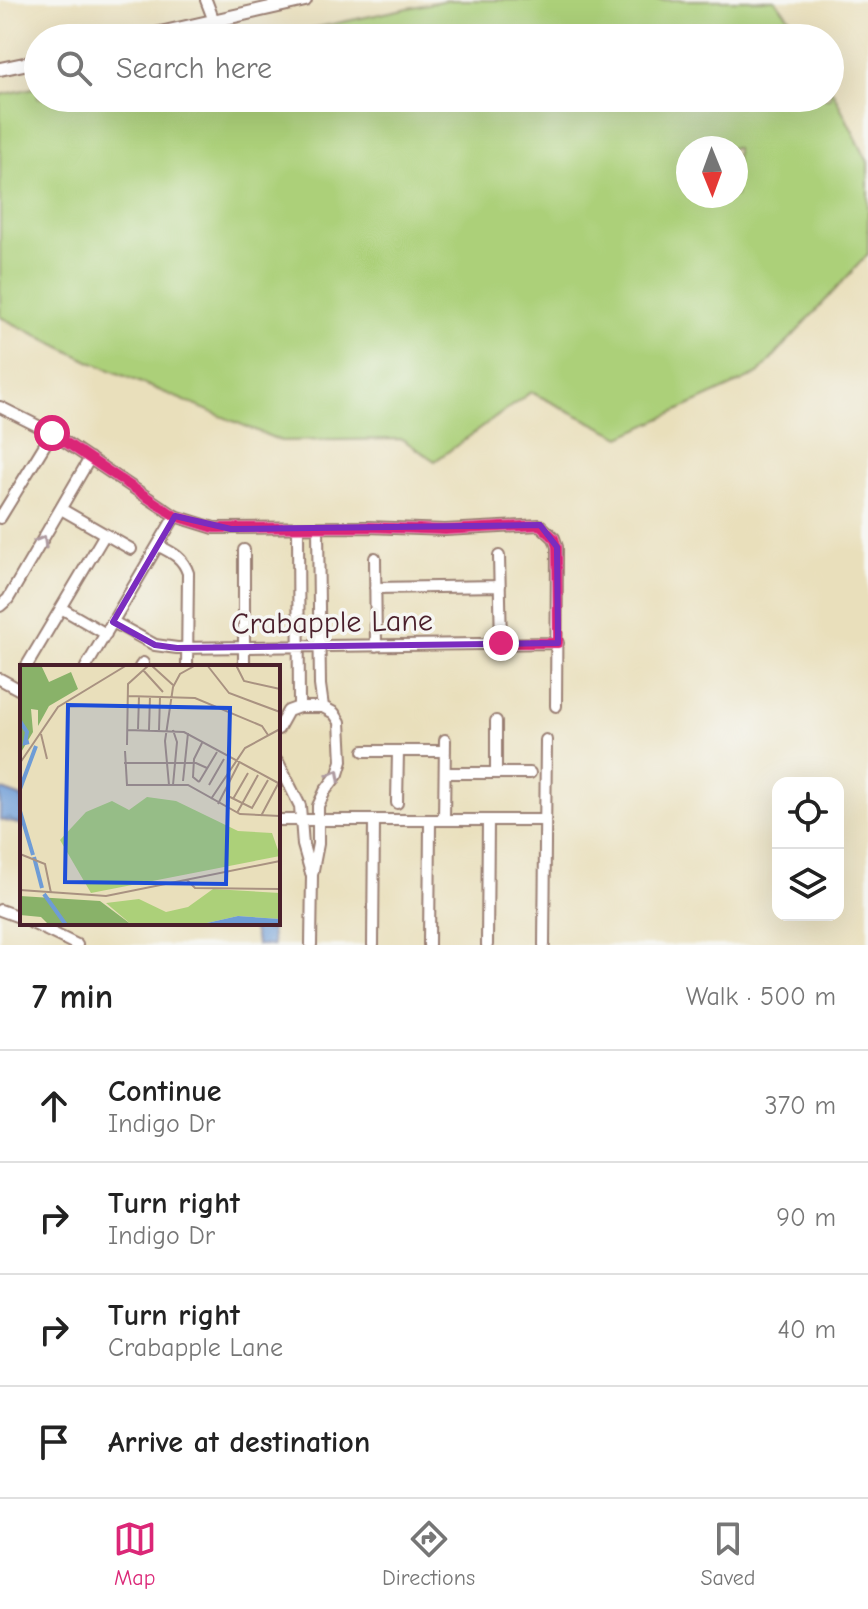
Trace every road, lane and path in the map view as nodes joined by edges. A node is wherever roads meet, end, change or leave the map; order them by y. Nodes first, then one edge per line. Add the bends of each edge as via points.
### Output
1 (206, 0) edge
2 (305, 0) edge
3 (214, 21) junction
4 (201, 24) edge
5 (24, 64) edge
6 (0, 69) edge
7 (0, 407) edge
8 (52, 433) junction
9 (90, 458) junction
10 (61, 509) junction
11 (175, 516) junction
12 (0, 518) edge
13 (318, 528) junction
14 (298, 529) junction
15 (105, 534) junction
16 (159, 546) junction
17 (131, 549) dead end
18 (244, 550) dead end
19 (499, 556) dead end
20 (375, 558) dead end
21 (500, 586) junction
22 (375, 588) junction
23 (0, 606) edge
24 (61, 608) junction
25 (113, 622) junction
26 (106, 634) junction
27 (501, 643) junction
28 (558, 643) junction
29 (319, 646) junction
30 (376, 646) junction
31 (301, 647) junction
32 (188, 648) junction
33 (246, 648) junction
34 (27, 665) edge
35 (87, 665) edge
36 (187, 665) edge
37 (244, 665) edge
38 (0, 679) edge
39 (20, 690) edge
40 (556, 706) dead end
41 (299, 707) junction
42 (323, 707) junction
43 (496, 721) dead end
44 (280, 725) edge
45 (546, 740) dead end
46 (364, 751) dead end
47 (398, 751) junction
48 (280, 765) edge
49 (445, 773) junction
50 (496, 773) junction
51 (530, 773) dead end
52 (397, 803) dead end
53 (302, 819) junction
54 (318, 819) junction
55 (280, 820) edge
56 (374, 820) junction
57 (444, 820) junction
58 (488, 820) junction
59 (544, 820) junction
60 (430, 821) junction
61 (312, 875) junction
62 (0, 910) edge
63 (20, 917) edge
64 (36, 925) edge
65 (77, 945) edge
66 (311, 945) edge
67 (373, 945) edge
68 (429, 945) edge
69 (487, 945) edge
70 (544, 945) edge

1 - 3 street
2 - 3 main road
3 - 4 main road
5 - 6 main road
7 - 8 street
8 - 9 street
8 - 12 street
9 - 10 street
9 - 11 street
10 - 15 street
23 -> 10 street
11 - 14 street via 214,528
11 - 16 street
13 - 14 street
13 - 28 street via 540,525 557,547
13 - 29 street
14 - 31 street
15 - 17 street
15 - 24 street
16 - 25 street
16 - 32 street via 176,555 188,573
18 - 33 street
19 - 21 street
20 - 22 street
21 - 22 street
21 - 27 street
22 - 30 street
24 - 26 street
24 - 34 street
25 - 26 street
25 - 32 street, Crabapple Lane via 155,645
26 - 35 street
27 - 28 street, Crabapple Lane
27 - 30 street, Crabapple Lane
28 - 40 street
29 - 30 street, Crabapple Lane
29 - 31 street, Crabapple Lane
29 - 42 street
31 - 33 street, Crabapple Lane
31 - 41 street
32 - 33 street, Crabapple Lane
32 - 36 street
33 - 37 street
38 - 39 street
41 - 42 street
41 - 44 street via 288,711
54 -> 42 street via 318,806 342,761 340,722
43 - 50 street
45 - 59 street
46 - 47 street
47 - 49 street via 445,745
47 - 52 street
48 - 53 street
49 - 50 street
49 - 57 street
50 - 51 street
53 - 54 street
53 - 55 street
53 - 61 street
54 - 56 street
54 - 61 street
56 - 60 street
56 - 67 street
57 - 58 street
57 - 60 street
58 - 59 street
58 - 69 street
59 - 70 street
60 - 68 street
61 - 66 street
62 - 63 street
64 - 65 street

